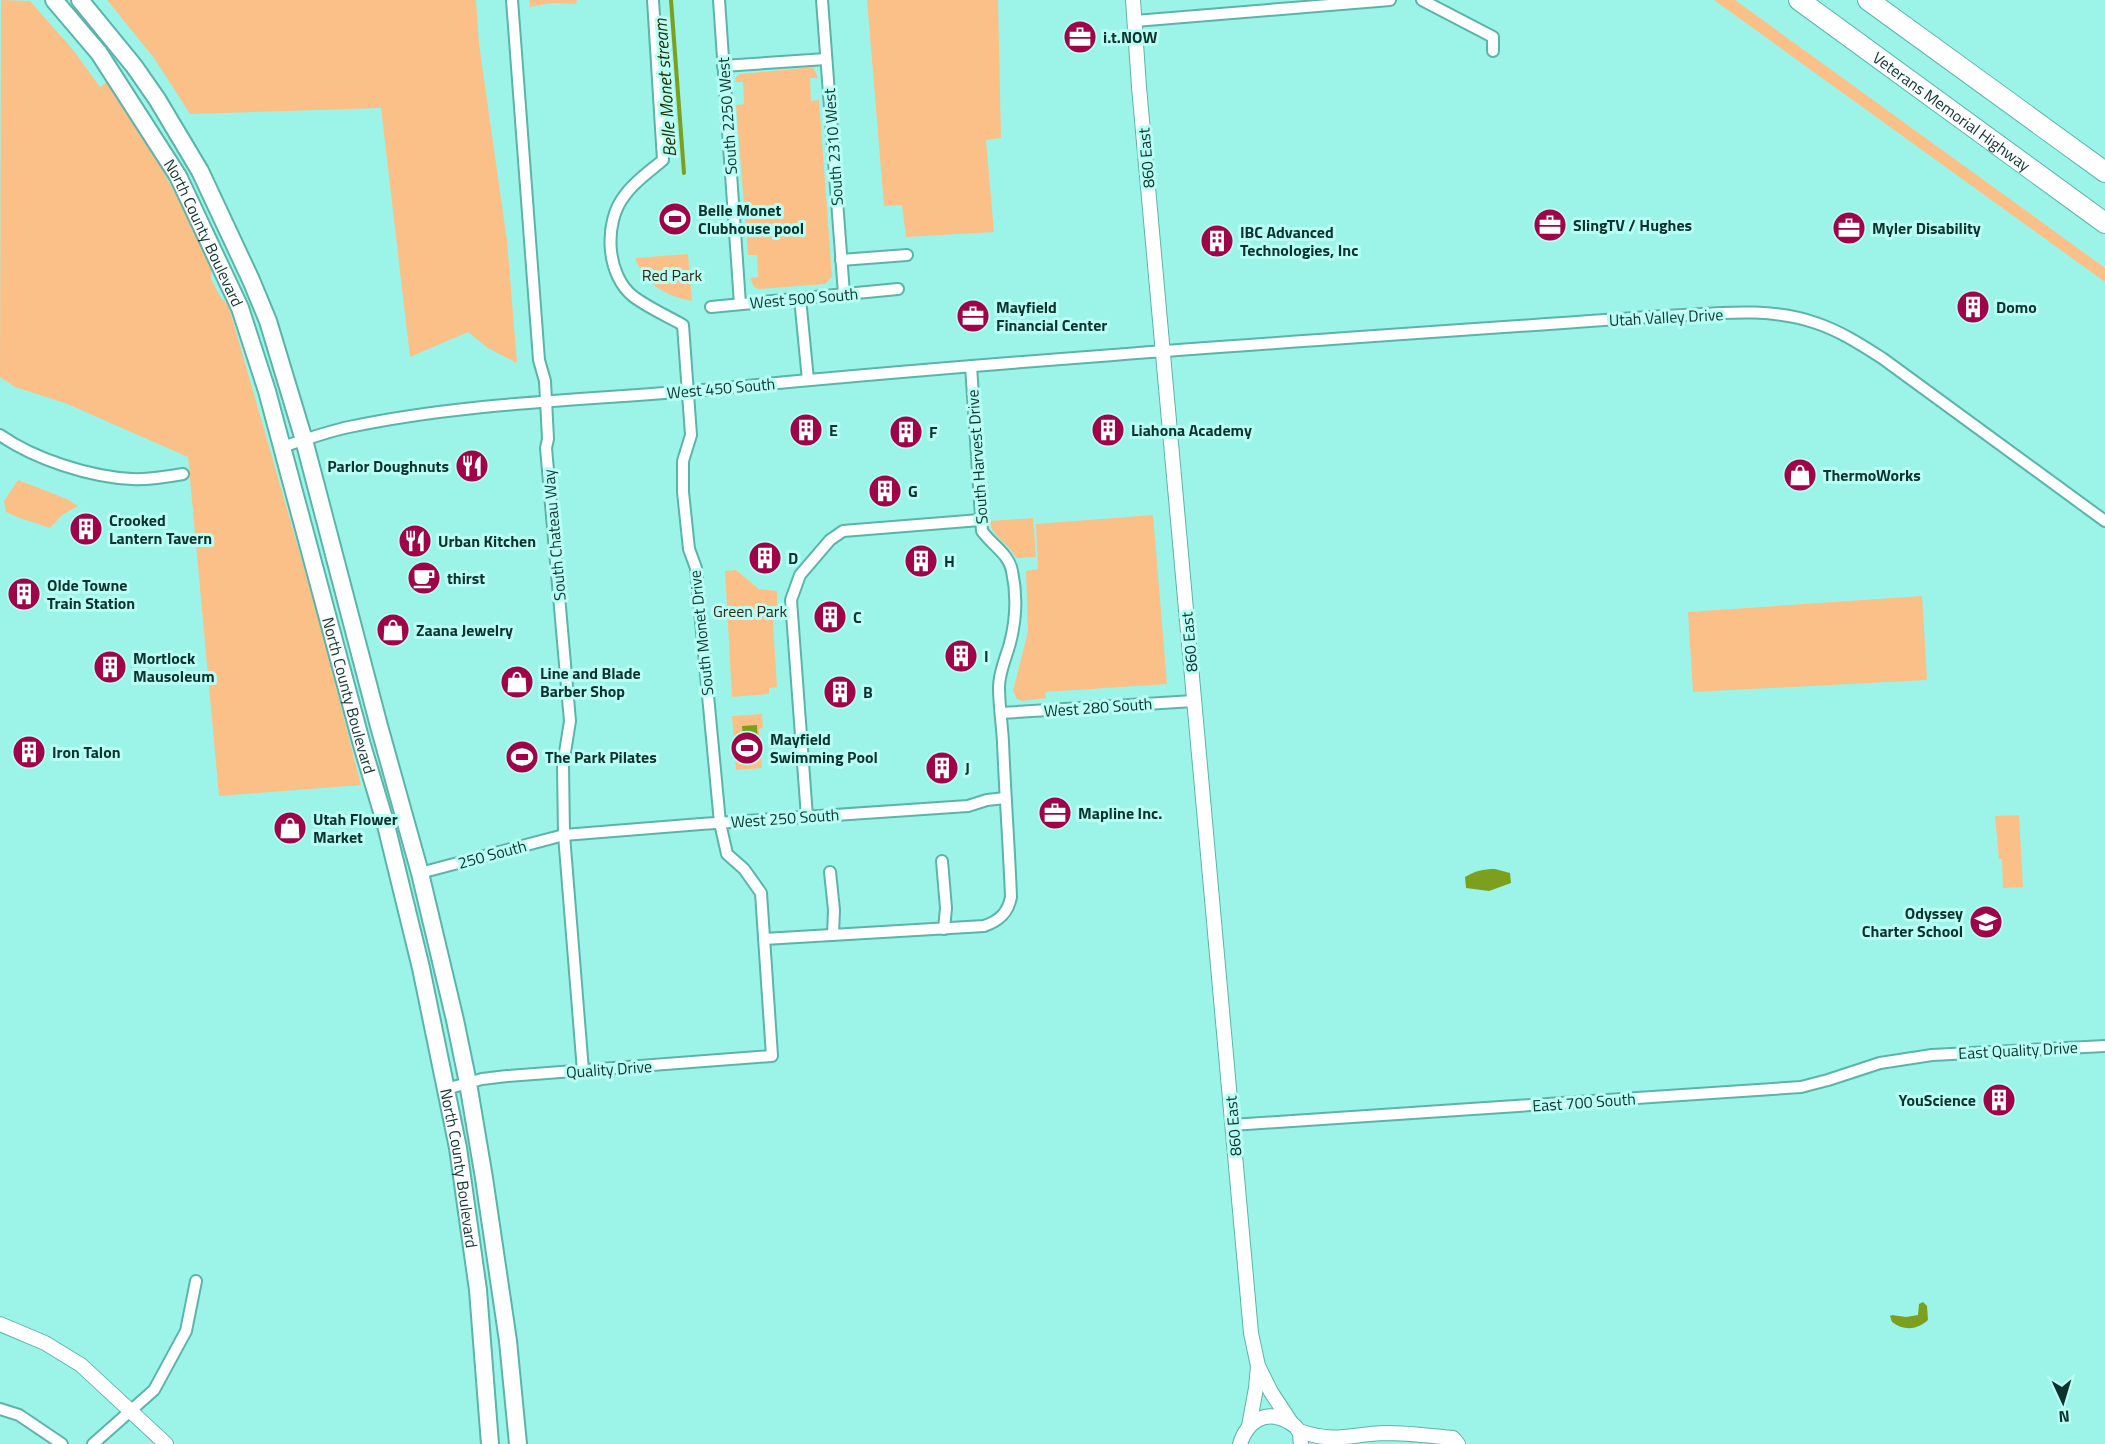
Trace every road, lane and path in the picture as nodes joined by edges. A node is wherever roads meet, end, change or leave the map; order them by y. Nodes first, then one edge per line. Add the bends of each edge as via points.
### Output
1 (54, 0) edge
2 (80, 0) edge
3 (512, 0) edge
4 (652, 0) edge
5 (719, 0) edge
6 (822, 0) edge
7 (1133, 0) edge
8 (1390, 0) edge
9 (1422, 0) edge
10 (1799, 0) edge
11 (1868, 0) edge
12 (1135, 21) junction
13 (1493, 51) dead end
14 (826, 59) junction
15 (723, 66) junction
16 (2105, 172) edge
17 (2105, 223) edge
18 (907, 255) dead end
19 (841, 260) junction
20 (898, 290) dead end
21 (844, 294) junction
22 (800, 298) junction
23 (740, 304) junction
24 (711, 307) dead end
25 (1164, 352) junction
26 (971, 366) junction
27 (808, 380) junction
28 (687, 391) junction
29 (546, 402) junction
30 (0, 435) edge
31 (304, 440) junction
32 (282, 447) junction
33 (183, 474) dead end
34 (980, 520) junction
35 (2105, 521) edge
36 (1194, 701) junction
37 (1001, 713) junction
38 (1005, 798) junction
39 (807, 817) junction
40 (720, 823) junction
41 (564, 835) junction
42 (942, 861) dead end
43 (830, 872) dead end
44 (420, 873) junction
45 (944, 929) junction
46 (833, 935) junction
47 (764, 939) junction
48 (2105, 1046) edge
49 (1932, 1055) joint
50 (772, 1056) joint
51 (583, 1071) junction
52 (468, 1083) junction
53 (446, 1089) junction
54 (1232, 1125) junction
55 (196, 1281) dead end
56 (0, 1324) edge
57 (1258, 1366) junction
58 (0, 1409) edge
59 (131, 1411) junction
60 (1249, 1426) junction
61 (1298, 1433) edge
62 (62, 1444) edge
63 (93, 1444) edge
64 (166, 1444) edge
65 (490, 1444) edge
66 (518, 1444) edge
67 (1240, 1444) edge
68 (1458, 1444) edge

1 - 32 main road, North County Boulevard via 99,53 178,176 240,309
2 - 31 main road, North County Boulevard via 134,66 200,171 268,321
3 - 29 street, South Chateau Way
4 - 28 street, South Monet Drive via 663,160 624,196 610,238 616,271 633,297 683,325
5 - 15 street, South 2250 West
6 - 14 street, South 2310 West
7 - 12 street, 860 East
8 - 12 street
9 - 13 street via 1493,36
10 - 17 highway, Veterans Memorial Highway
11 - 16 highway
12 - 25 street, 860 East
14 - 15 street
14 - 19 street, South 2310 West
15 - 23 street, South 2250 West
18 - 19 street
19 - 21 street, South 2310 West
20 - 21 street, West 500 South
21 - 22 street, West 500 South
22 - 23 street, West 500 South
22 - 27 street
23 - 24 street, West 500 South
25 - 26 street, West 450 South
25 - 35 street, Utah Valley Drive via 1663,316 1739,313 1798,318 1848,336 1882,358
25 - 36 street, 860 East
26 - 27 street, West 450 South
26 - 34 street, South Harvest Drive
27 - 28 street, West 450 South
28 - 29 street, West 450 South
28 - 40 street, South Monet Drive via 691,435 682,461 683,492 689,549 696,568
29 - 31 street, West 450 South via 429,414 359,425
29 - 41 street, South Chateau Way via 546,448 570,721 563,765
30 - 33 street via 18,448 95,474 132,479
31 - 32 street, West 450 South
31 - 44 main road, North County Boulevard
32 - 53 main road, North County Boulevard via 386,825
34 - 37 street, South Harvest Drive via 982,531 1012,568 1015,611 999,686
34 - 39 street via 843,531 830,540 800,575 791,600
36 - 37 street, West 280 South
36 - 54 street, 860 East
37 - 38 street, South Harvest Drive
38 - 39 street, West 250 South via 968,806
38 - 45 street, South Harvest Drive via 1009,907 997,921 984,926
39 - 40 street, West 250 South
40 - 41 street, West 250 South
40 - 47 street, South Monet Drive via 727,854 761,893
41 - 44 street, 250 South
41 - 51 street, South Chateau Way
42 - 45 street
43 - 46 street
44 - 52 main road, North County Boulevard
45 - 46 street
46 - 47 street
47 - 50 street, South Monet Drive
48 - 49 street, East Quality Drive
49 - 54 street, East 700 South via 1880,1063 1801,1087
50 - 51 street, Quality Drive
51 - 52 street, Quality Drive
52 - 53 street, Quality Drive
52 - 66 main road, North County Boulevard via 508,1341
53 - 65 main road, North County Boulevard via 478,1290
54 - 57 street, 860 East via 1251,1333
55 - 59 street via 186,1331 154,1390
56 - 59 street via 45,1343 81,1365
57 - 60 street
57 - 61 street
58 - 62 street via 19,1415
59 - 63 street
59 - 64 street
60 - 61 street via 1257,1418 1270,1416 1281,1418
60 - 67 street
61 - 68 street via 1338,1442 1388,1433 1453,1437

